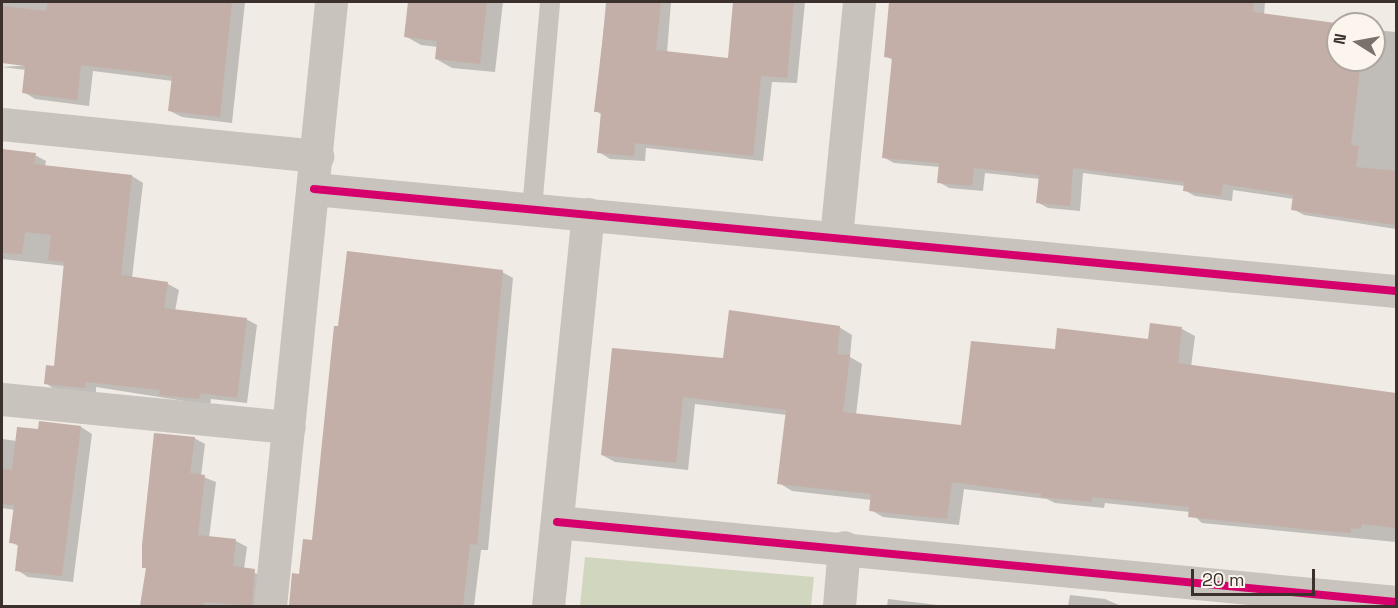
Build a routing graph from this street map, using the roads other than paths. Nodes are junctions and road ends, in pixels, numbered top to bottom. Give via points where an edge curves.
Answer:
1 (332, 2) edge
2 (550, 2) edge
3 (859, 2) edge
4 (2, 124) edge
5 (317, 156) junction
6 (314, 189) junction
7 (532, 208) junction
8 (588, 214) junction
9 (836, 237) junction
10 (1396, 291) edge
11 (2, 399) edge
12 (289, 427) junction
13 (557, 522) junction
14 (844, 548) junction
15 (1396, 602) edge
16 (270, 606) edge
17 (548, 606) edge
18 (839, 606) edge

1 - 5 street
2 - 7 lane
3 - 9 street
4 - 5 street
5 - 6 street
6 - 7 street
6 - 12 street
7 - 8 street
8 - 9 street
8 - 13 street
9 - 10 street
11 - 12 street
12 - 16 street
13 - 14 street
13 - 17 street
14 - 15 street
14 - 18 street

